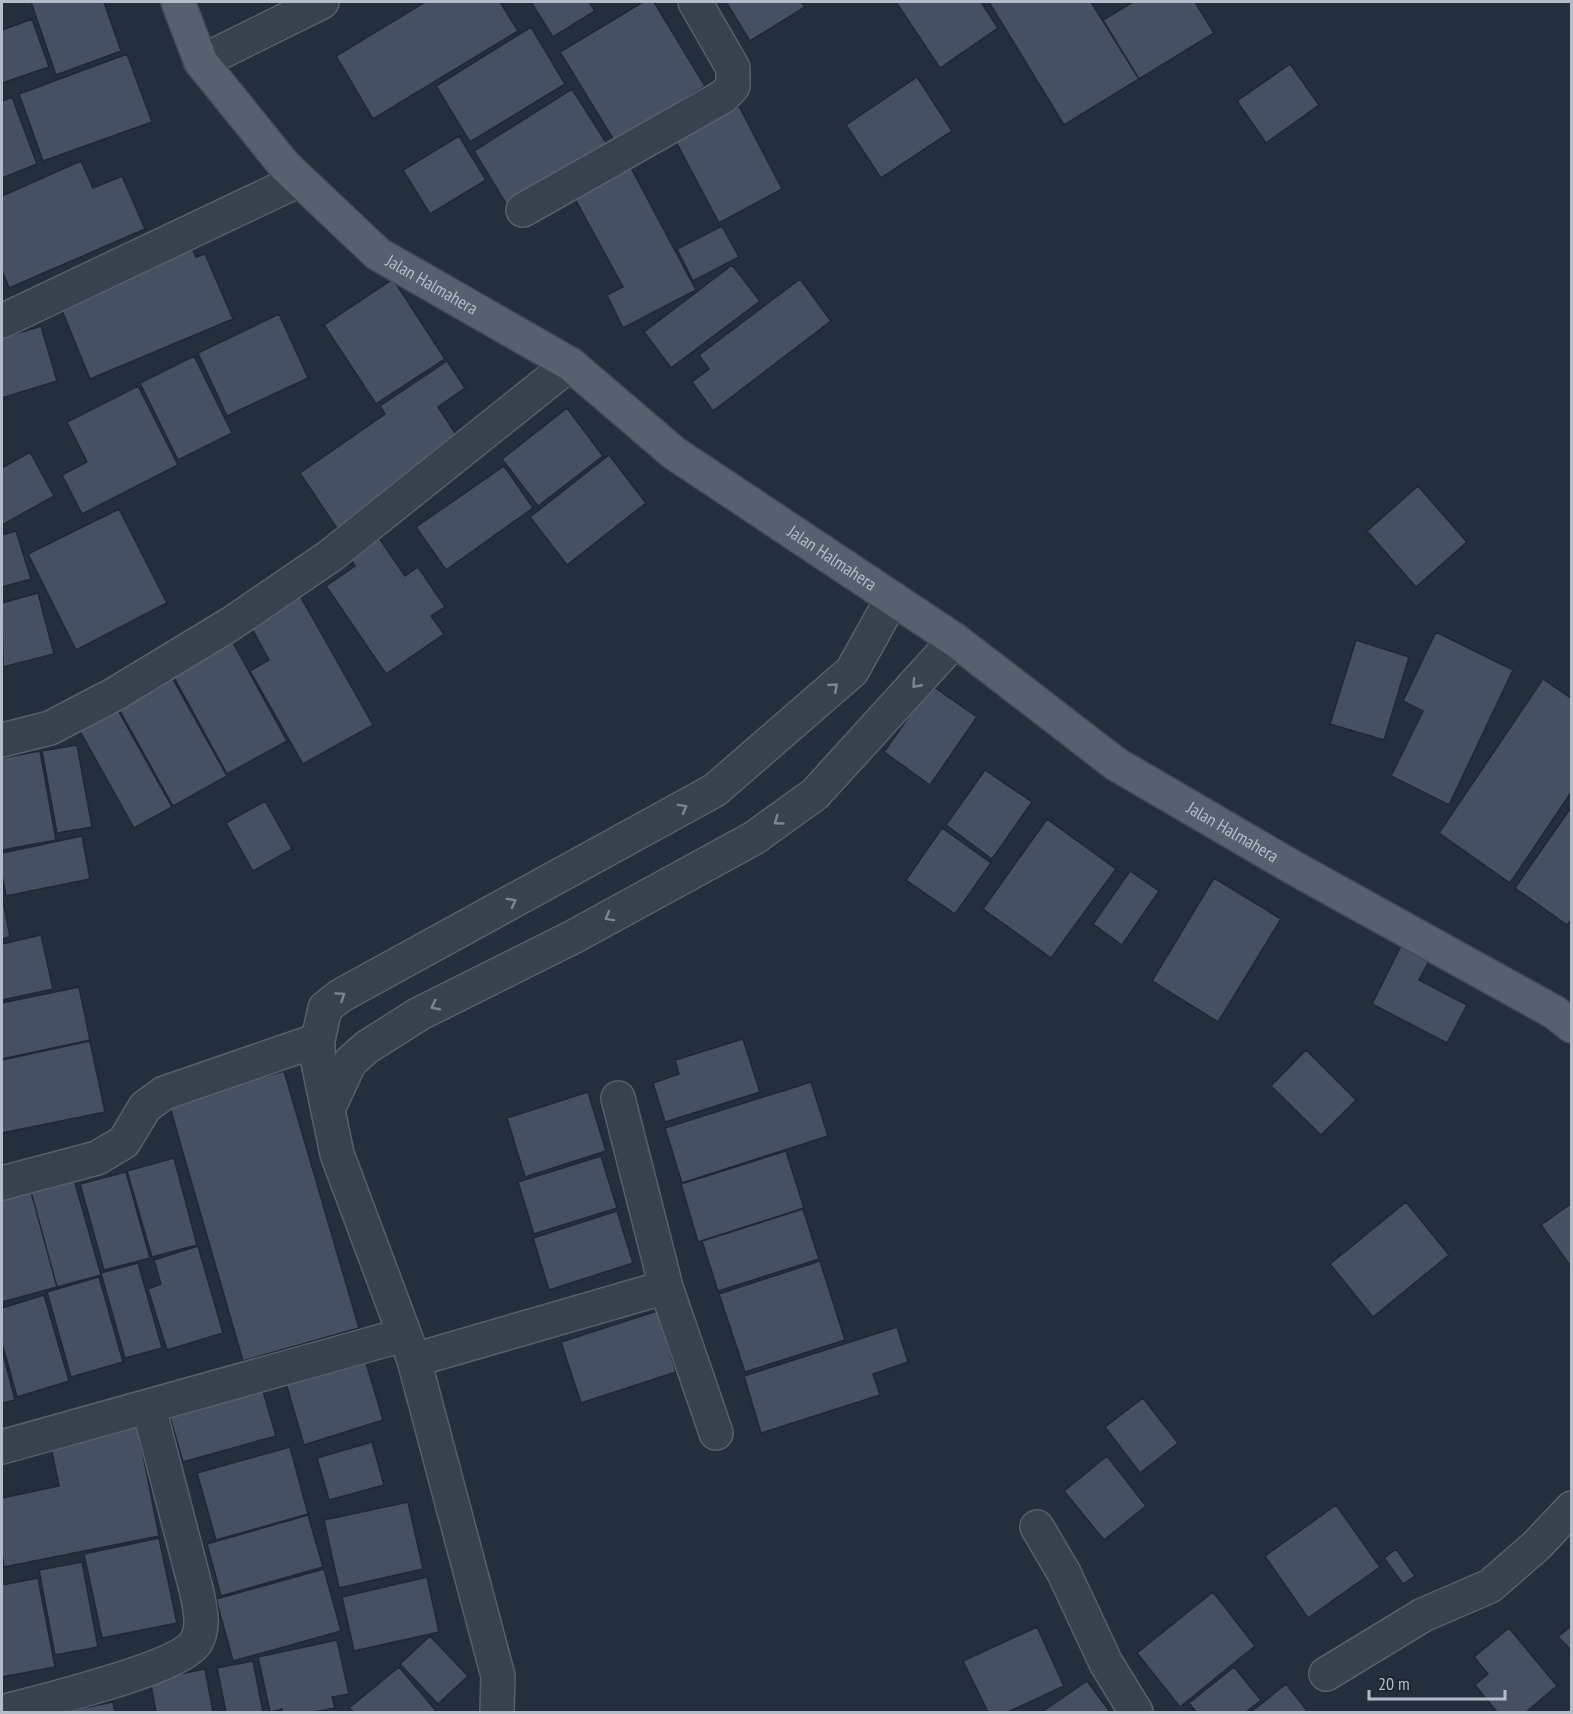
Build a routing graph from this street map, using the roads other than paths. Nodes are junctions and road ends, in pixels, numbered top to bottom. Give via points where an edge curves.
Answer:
1 (178, 2) edge
2 (322, 2) edge
3 (695, 2) edge
4 (201, 62) junction
5 (299, 180) junction
6 (524, 210) dead end
7 (2, 321) edge
8 (570, 364) junction
9 (892, 599) junction
10 (955, 640) junction
11 (2, 740) edge
12 (1572, 1026) edge
13 (318, 1040) junction
14 (618, 1098) dead end
15 (329, 1107) junction
16 (2, 1183) edge
17 (666, 1287) junction
18 (408, 1348) junction
19 (149, 1408) junction
20 (716, 1433) dead end
21 (2, 1447) edge
22 (1572, 1508) edge
23 (1037, 1527) dead end
24 (1326, 1674) dead end
25 (2, 1712) edge
26 (497, 1713) edge
27 (1136, 1713) edge

1 - 4 main road, Jalan Halmahera
2 - 4 street
3 - 6 street via 733,68 733,86 724,96
4 - 5 main road, Jalan Halmahera
5 - 7 street
5 - 8 main road, Jalan Halmahera via 378,254
8 - 9 main road, Jalan Halmahera via 674,453
8 - 11 street via 330,556 232,623 50,728
9 - 10 main road, Jalan Halmahera
13 -> 9 street via 325,1008 340,996 716,790 852,671
10 - 12 main road, Jalan Halmahera via 1116,764 1554,1012
10 -> 15 street via 815,794 754,838 573,937 419,1014 367,1047 350,1062
13 - 15 street via 318,1062
13 - 16 street via 164,1093 145,1107 124,1142 97,1158
14 - 17 street
15 - 18 street via 337,1154
17 - 18 street
17 - 20 street
18 - 19 street
18 - 26 street via 498,1676
19 - 21 street
19 - 25 street via 197,1593 202,1624 195,1643 180,1657 144,1670
22 - 24 street via 1490,1586 1423,1615
23 - 27 street

